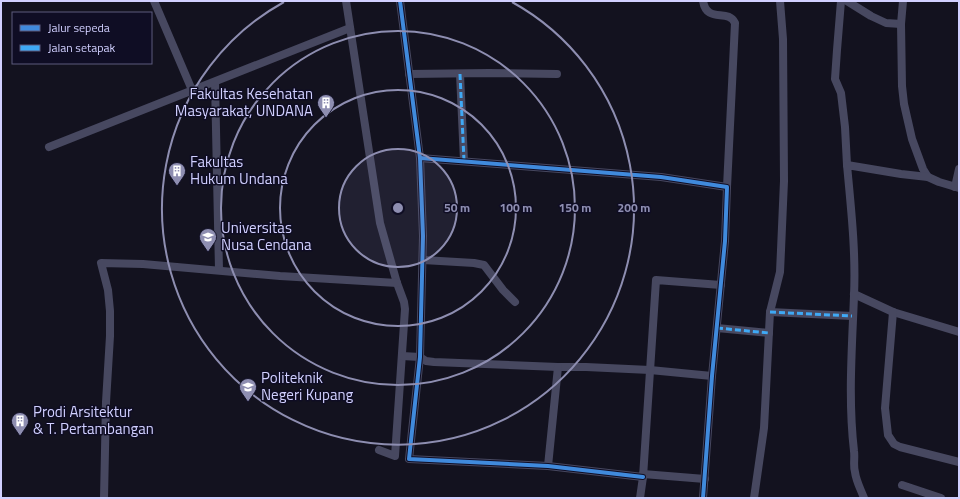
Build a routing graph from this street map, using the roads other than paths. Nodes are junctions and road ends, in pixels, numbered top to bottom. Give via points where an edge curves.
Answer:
1 (154, 1) edge
2 (346, 1) edge
3 (400, 1) edge
4 (703, 1) edge
5 (780, 1) edge
6 (841, 1) edge
7 (847, 1) edge
8 (903, 1) edge
9 (901, 24) junction
10 (350, 28) junction
11 (409, 74) junction
12 (460, 74) junction
13 (557, 74) dead end
14 (215, 82) junction
15 (192, 90) junction
16 (49, 147) dead end
17 (420, 158) junction
18 (464, 162) junction
19 (847, 165) junction
20 (959, 169) edge
21 (928, 177) junction
22 (727, 187) junction
23 (957, 188) edge
24 (423, 260) junction
25 (219, 270) junction
26 (397, 282) junction
27 (721, 285) junction
28 (854, 294) junction
29 (514, 302) dead end
30 (770, 312) junction
31 (893, 312) junction
32 (852, 316) junction
33 (717, 328) junction
34 (959, 332) edge
35 (769, 333) junction
36 (402, 356) junction
37 (420, 357) junction
38 (558, 367) junction
39 (650, 370) junction
40 (712, 376) junction
41 (380, 450) dead end
42 (959, 462) edge
43 (548, 466) junction
44 (643, 476) junction
45 (705, 479) junction
46 (902, 485) dead end
47 (104, 498) edge
48 (640, 498) edge
49 (703, 498) edge
50 (754, 498) edge
51 (864, 498) edge
52 (941, 498) edge

1 - 15 street
2 - 10 street
3 - 11 street
4 - 22 street via 711,14 730,17 735,23
5 - 30 street via 784,181 780,272
6 - 19 street via 835,79 841,93
7 - 9 street via 886,23
8 - 9 street
9 - 21 street via 904,104 912,139
10 - 14 street
10 - 26 street via 380,223
11 - 12 street
11 - 17 street
12 - 13 street
12 - 18 street
14 - 15 street
14 - 25 street
15 - 16 street
17 - 18 street
17 - 24 street
18 - 22 street via 661,178
19 - 21 street
19 - 28 street via 852,216
20 - 23 street
21 - 23 street
22 - 27 street
24 - 29 street via 484,265
24 - 37 street
25 - 26 street
25 - 47 street via 101,263 108,290 110,323
26 - 36 street via 405,309
27 - 33 street
27 - 39 street via 656,280
28 - 31 street
28 - 32 street
30 - 32 street
30 - 35 street
31 - 34 street
31 - 42 street via 885,408 888,435 894,444
32 - 51 street via 852,430 855,472
33 - 35 street
33 - 40 street
35 - 50 street via 764,428
36 - 37 street
36 - 41 street via 395,456
37 - 38 street via 426,361
37 - 43 street via 409,459
38 - 39 street
38 - 43 street
39 - 40 street
39 - 44 street
40 - 45 street
43 - 44 street
44 - 45 street
44 - 48 street
45 - 49 street
46 - 52 street

